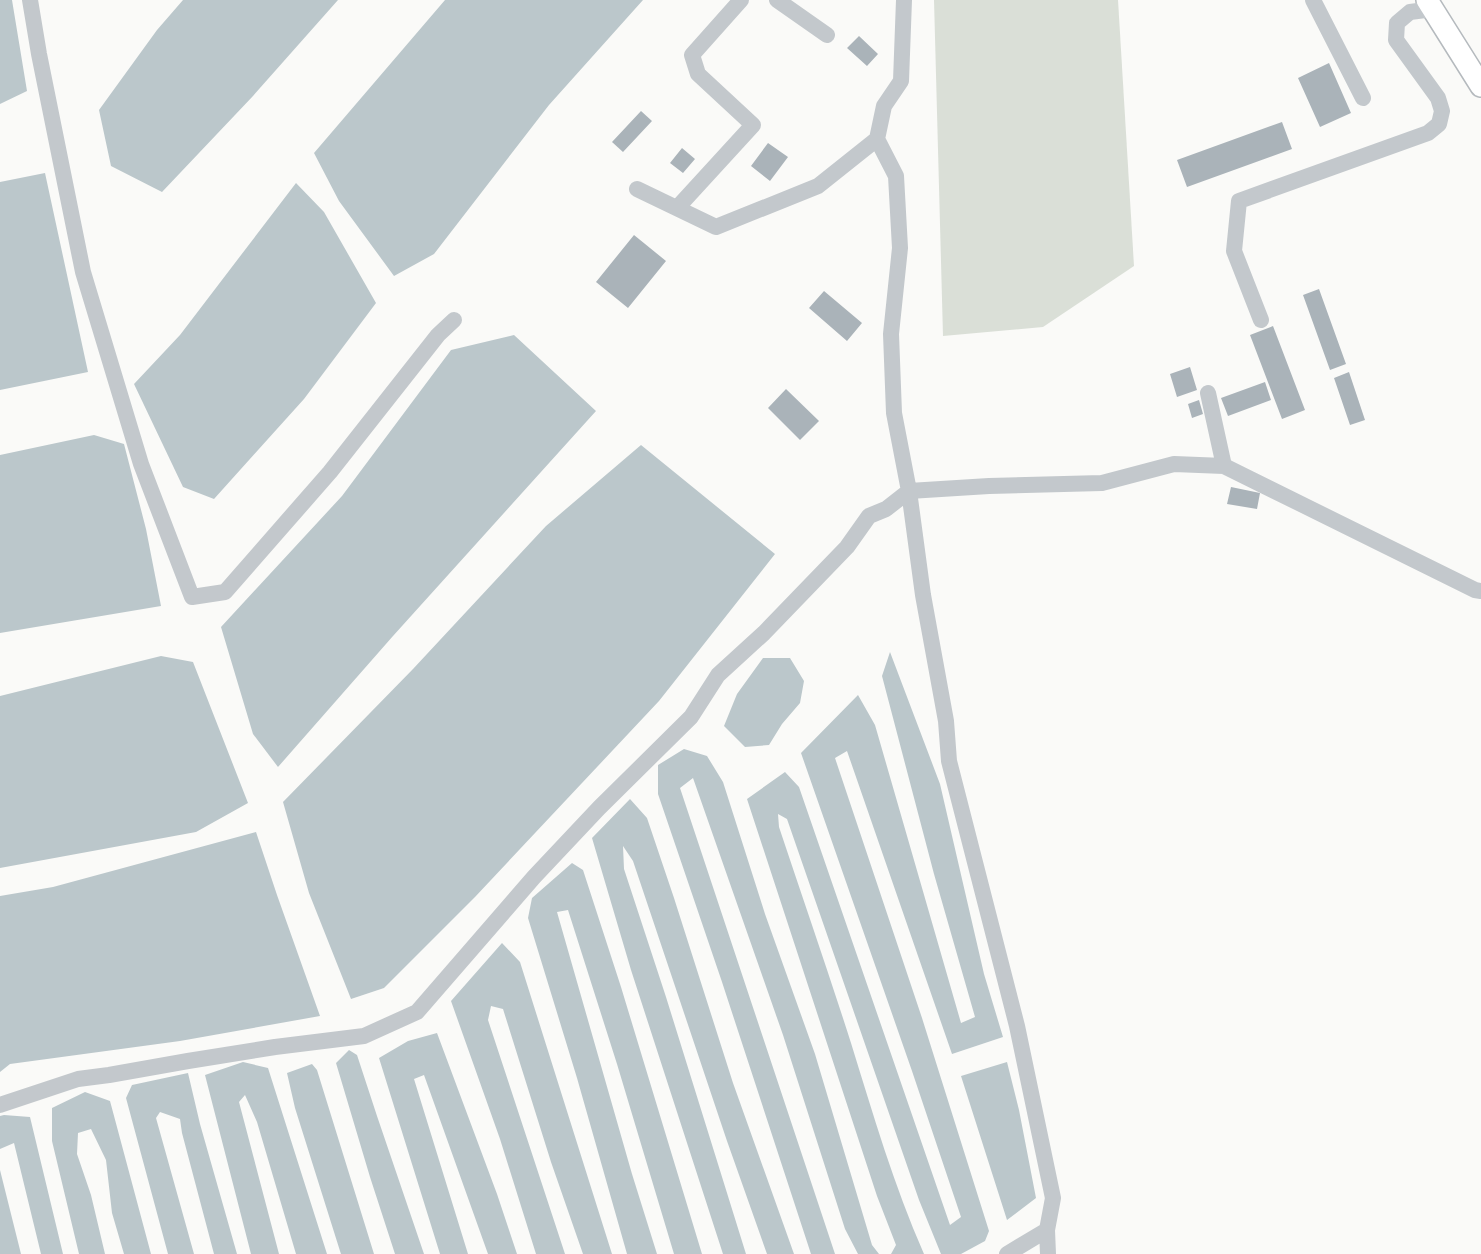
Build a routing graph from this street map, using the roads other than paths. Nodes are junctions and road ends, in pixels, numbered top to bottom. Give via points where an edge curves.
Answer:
1 (30, 0) edge
2 (741, 0) edge
3 (777, 0) edge
4 (904, 0) edge
5 (1313, 0) edge
6 (1430, 5) edge
7 (827, 35) dead end
8 (1481, 86) edge
9 (1363, 98) dead end
10 (877, 139) junction
11 (637, 189) dead end
12 (677, 208) junction
13 (454, 320) dead end
14 (1261, 320) dead end
15 (1208, 393) dead end
16 (1224, 466) junction
17 (909, 491) junction
18 (1481, 591) edge
19 (0, 1105) edge
20 (1047, 1230) junction
21 (1007, 1254) edge
22 (1048, 1254) edge

1 - 13 lane via 83,273 141,464 192,597 225,592 330,472
2 - 12 lane via 692,55 698,74 753,124
3 - 7 lane
4 - 10 lane via 901,81 884,106
5 - 9 lane
6 - 8 main road
6 - 14 lane via 1410,12 1397,23 1396,40 1437,98 1442,111 1439,124 1428,133 1239,201 1234,250
10 - 12 lane via 818,186 716,227
10 - 17 lane via 896,176 900,248 891,334 894,413
11 - 12 lane
15 - 16 lane
16 - 17 lane via 1174,464 1102,483
16 - 18 lane
17 - 19 lane via 886,509 869,516 847,547 718,675 691,717 534,877 417,1012 364,1036 78,1079
17 - 20 lane via 949,761 1017,1026 1053,1198
20 - 21 lane
20 - 22 lane

